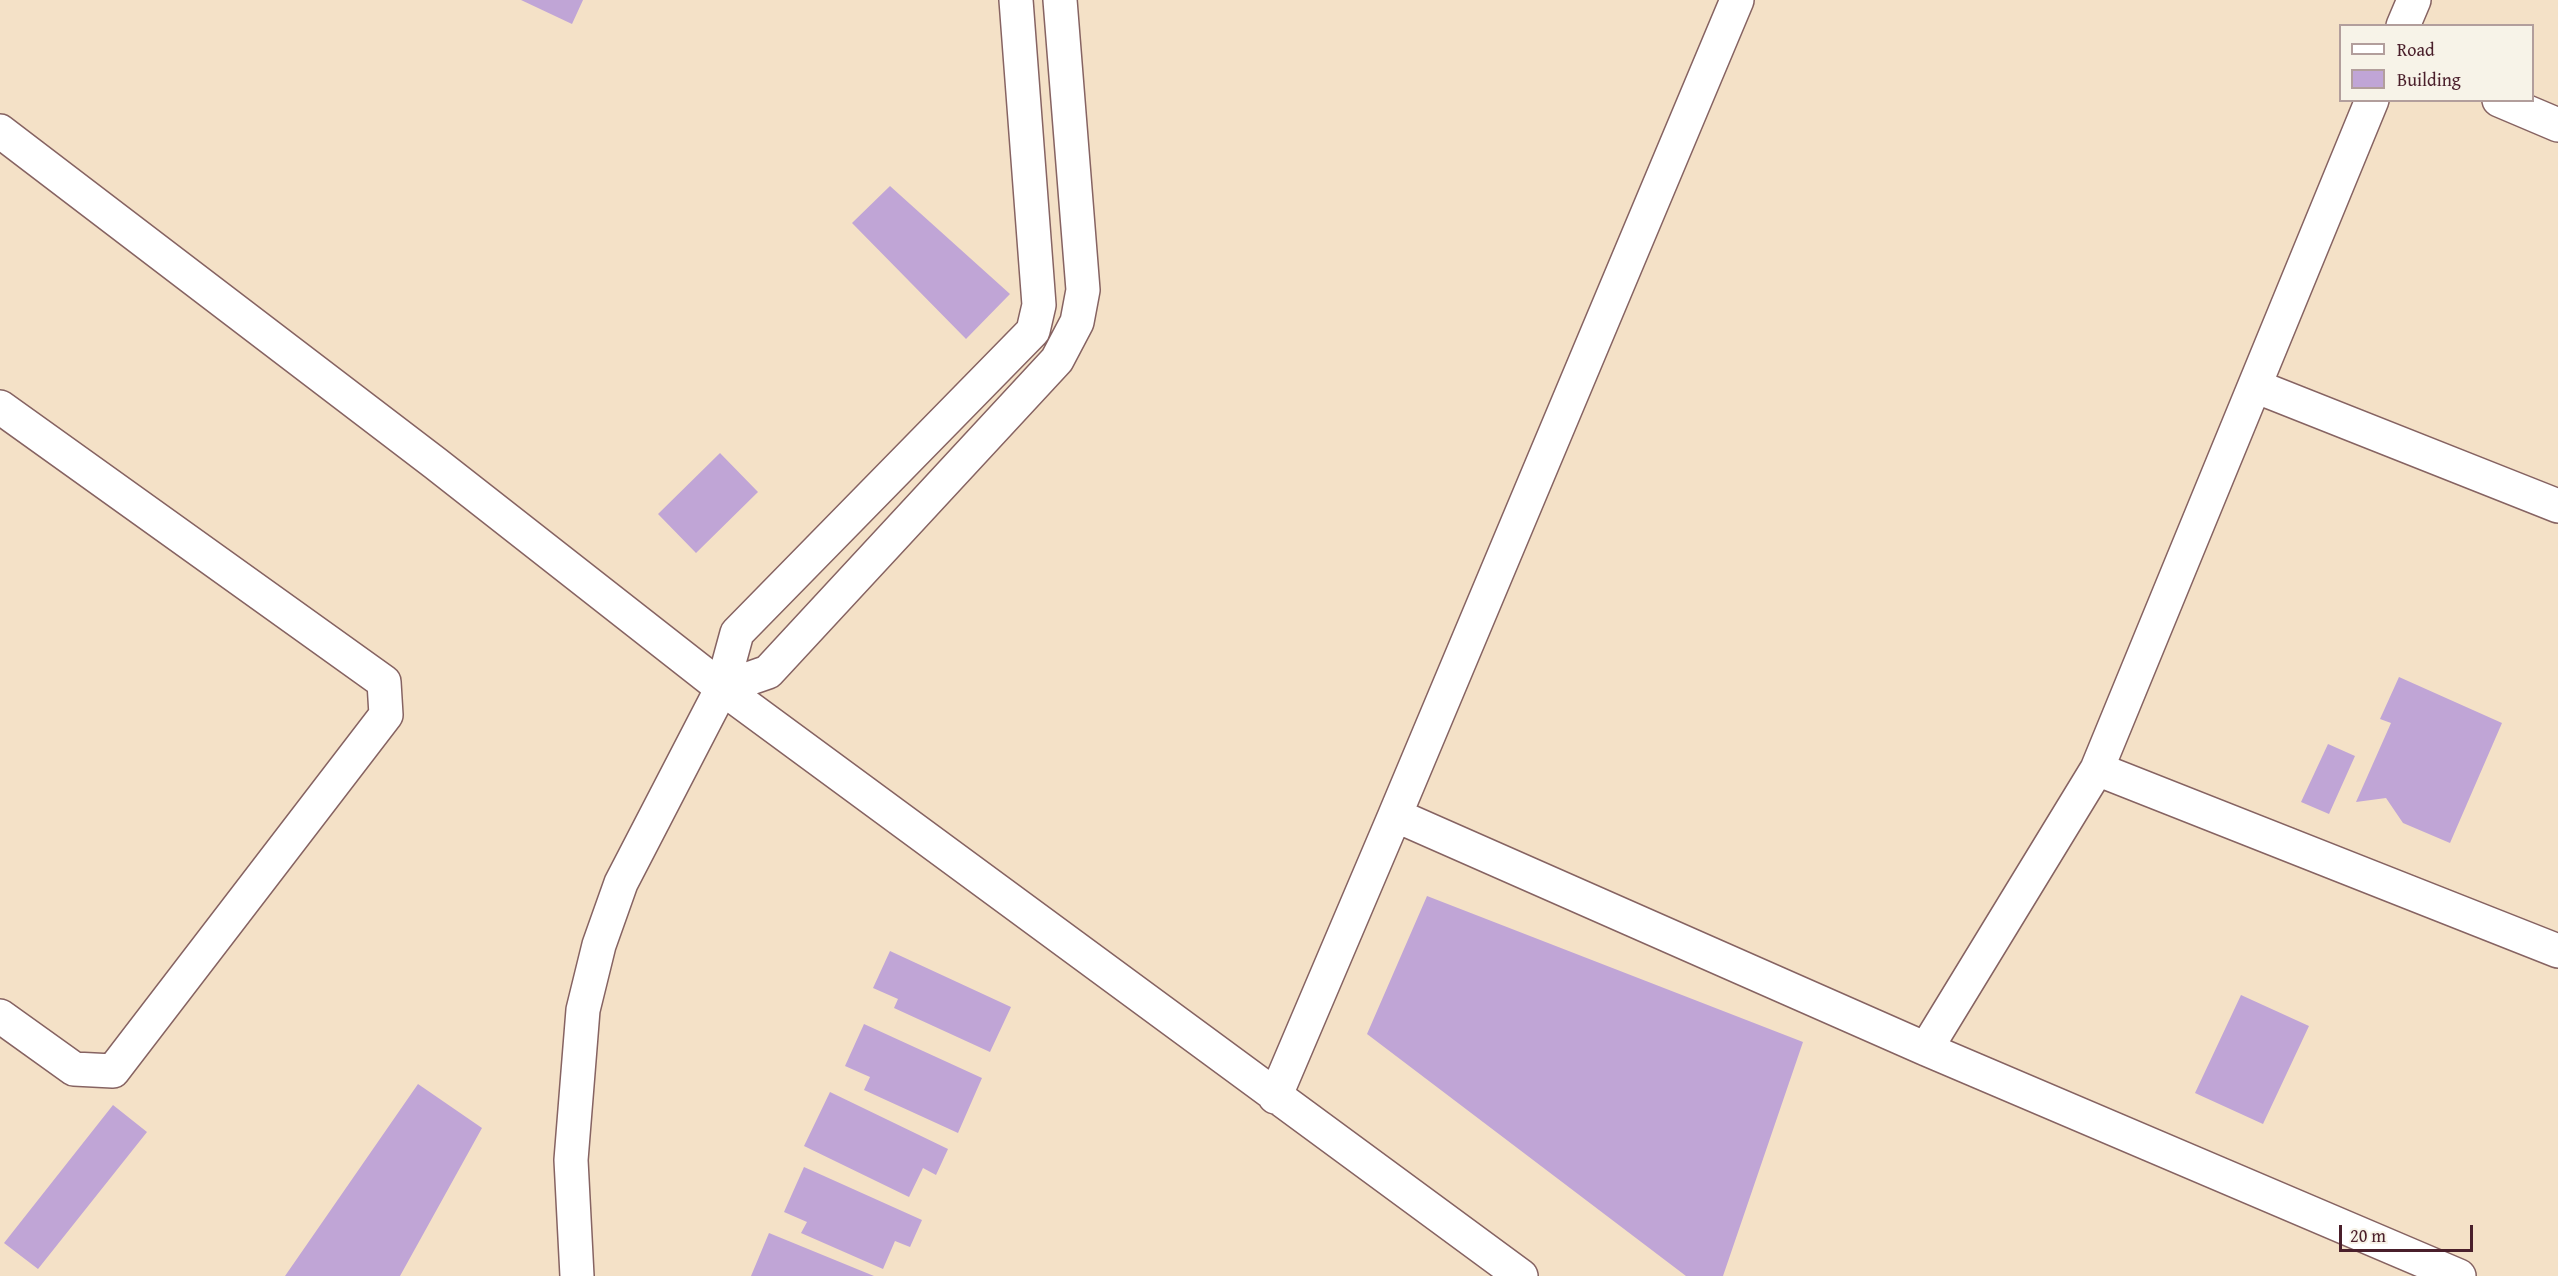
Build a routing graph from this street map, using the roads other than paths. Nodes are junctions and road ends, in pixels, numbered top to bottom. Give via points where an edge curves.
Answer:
1 (1016, 0) edge
2 (1060, 0) edge
3 (1737, 0) edge
4 (2414, 0) edge
5 (2404, 24) edge
6 (1065, 67) junction
7 (1021, 70) junction
8 (2371, 102) edge
9 (2504, 102) edge
10 (2558, 125) edge
11 (0, 131) edge
12 (2255, 386) junction
13 (0, 407) edge
14 (2558, 506) edge
15 (722, 688) junction
16 (2097, 769) junction
17 (1395, 814) junction
18 (2558, 951) edge
19 (0, 1016) edge
20 (1926, 1049) junction
21 (1275, 1097) junction
22 (577, 1276) edge
23 (1521, 1276) edge
24 (2459, 1276) edge

1 - 7 street
2 - 6 street
3 - 17 street
4 - 5 street
6 - 7 street
6 - 15 street via 1083,290 1077,322 1057,360 768,672
7 - 15 street via 1040,305 1033,331 738,633
8 - 12 street
9 - 10 street
11 - 15 street
12 - 14 street
12 - 16 street
13 - 19 street via 384,682 386,715 113,1071 74,1069
15 - 21 street
15 - 22 street via 621,883 599,945 583,1010 571,1160
16 - 18 street
16 - 20 street
17 - 20 street
17 - 21 street
20 - 24 street
21 - 23 street

